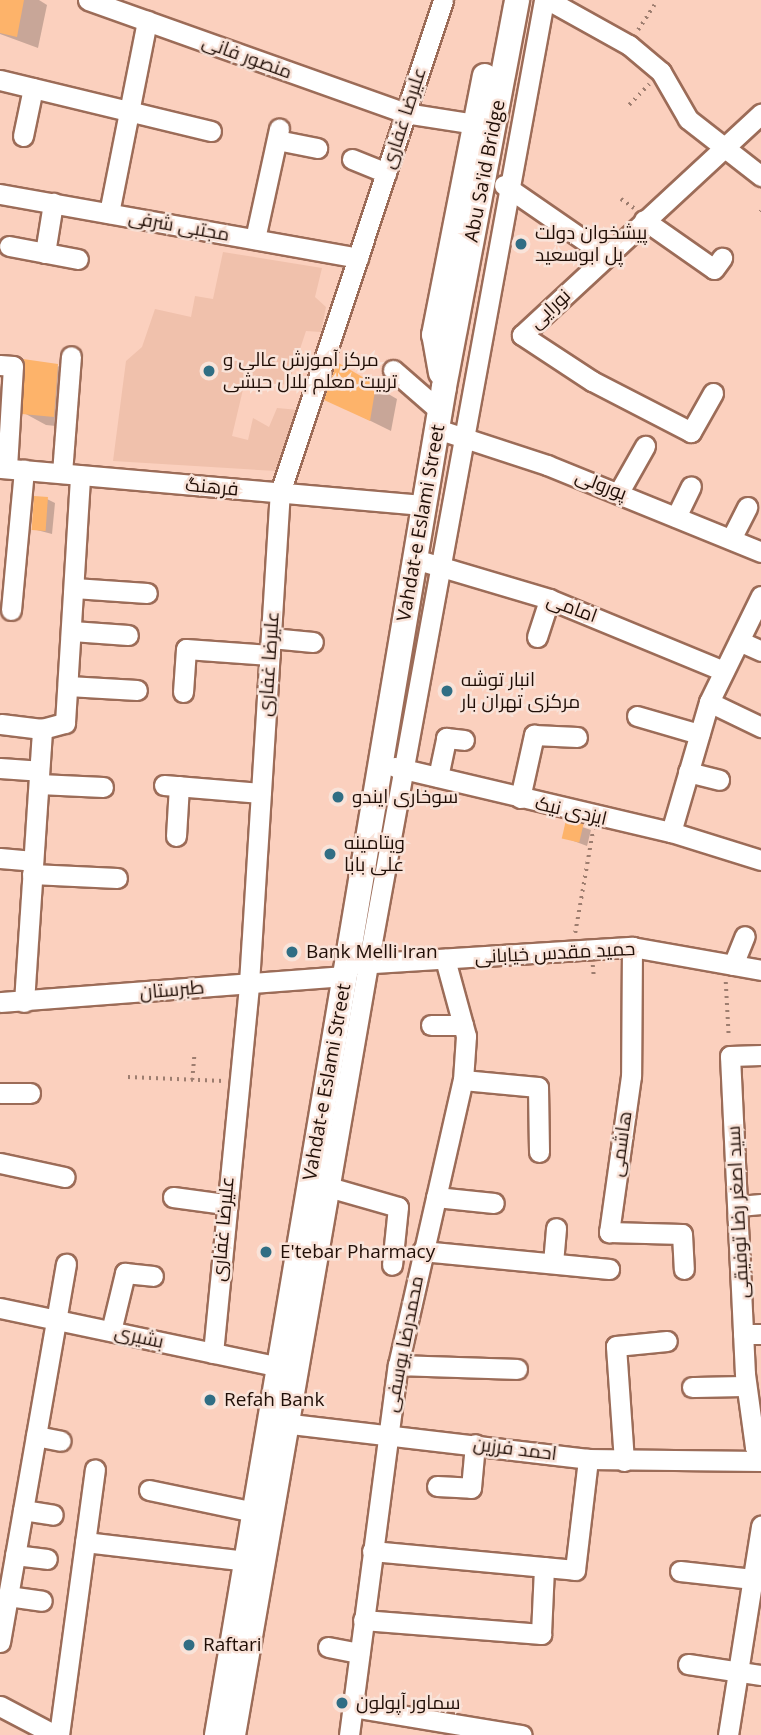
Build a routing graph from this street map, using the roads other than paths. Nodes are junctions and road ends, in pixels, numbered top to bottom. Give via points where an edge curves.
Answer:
1 (88, 0) edge
2 (443, 0) edge
3 (501, 0) edge
4 (517, 0) edge
5 (536, 0) edge
6 (546, 0) edge
7 (145, 13) edge
8 (0, 80) edge
9 (33, 88) junction
10 (130, 111) junction
11 (405, 113) junction
12 (761, 114) edge
13 (476, 124) junction
14 (211, 131) dead end
15 (23, 136) dead end
16 (317, 148) dead end
17 (724, 149) junction
18 (352, 159) dead end
19 (386, 173) junction
20 (761, 176) edge
21 (507, 187) junction
22 (0, 194) edge
23 (53, 203) junction
24 (109, 213) junction
25 (644, 220) junction
26 (255, 239) junction
27 (9, 246) dead end
28 (45, 253) junction
29 (607, 256) junction
30 (358, 258) junction
31 (722, 258) dead end
32 (78, 259) dead end
33 (479, 322) dead end
34 (453, 343) joint
35 (71, 356) dead end
36 (0, 365) edge
37 (393, 370) dead end
38 (713, 393) dead end
39 (440, 409) junction
40 (466, 439) junction
41 (645, 446) dead end
42 (10, 469) edge
43 (71, 474) junction
44 (691, 486) dead end
45 (619, 492) junction
46 (280, 493) junction
47 (424, 505) junction
48 (747, 507) dead end
49 (676, 517) junction
50 (731, 539) junction
51 (761, 552) edge
52 (415, 559) junction
53 (442, 567) junction
54 (74, 588) junction
55 (147, 593) dead end
56 (761, 596) edge
57 (549, 599) junction
58 (13, 610) edge
59 (72, 631) junction
60 (128, 635) dead end
61 (537, 637) dead end
62 (739, 641) junction
63 (313, 642) dead end
64 (270, 647) junction
65 (761, 652) edge
66 (724, 671) junction
67 (68, 686) junction
68 (137, 690) dead end
69 (183, 692) dead end
70 (709, 702) junction
71 (637, 716) dead end
72 (1, 724) edge
73 (52, 727) junction
74 (761, 727) edge
75 (699, 734) junction
76 (576, 737) dead end
77 (464, 740) dead end
78 (380, 764) junction
79 (0, 768) edge
80 (405, 770) junction
81 (688, 772) junction
82 (39, 778) junction
83 (438, 778) junction
84 (719, 780) dead end
85 (103, 788) dead end
86 (261, 793) junction
87 (520, 799) junction
88 (671, 832) junction
89 (176, 836) dead end
90 (0, 858) edge
91 (761, 860) edge
92 (33, 868) junction
93 (117, 878) dead end
94 (745, 936) dead end
95 (632, 947) junction
96 (445, 959) junction
97 (727, 964) junction
98 (353, 968) junction
99 (761, 970) edge
100 (249, 983) junction
101 (0, 1002) edge
102 (24, 1002) junction
103 (431, 1024) dead end
104 (463, 1025) junction
105 (761, 1055) edge
106 (463, 1080) junction
107 (0, 1093) edge
108 (30, 1093) dead end
109 (539, 1152) dead end
110 (0, 1163) edge
111 (65, 1177) dead end
112 (320, 1184) junction
113 (173, 1197) dead end
114 (436, 1197) junction
115 (494, 1203) dead end
116 (761, 1204) edge
117 (225, 1205) junction
118 (739, 1206) junction
119 (556, 1228) dead end
120 (422, 1251) junction
121 (552, 1263) junction
122 (66, 1264) dead end
123 (392, 1265) dead end
124 (608, 1269) dead end
125 (684, 1269) dead end
126 (153, 1276) dead end
127 (0, 1308) edge
128 (57, 1320) junction
129 (111, 1331) junction
130 (752, 1334) edge
131 (667, 1341) dead end
132 (213, 1353) junction
133 (398, 1365) junction
134 (279, 1367) junction
135 (517, 1369) dead end
136 (751, 1378) edge
137 (692, 1387) dead end
138 (278, 1422) junction
139 (387, 1434) junction
140 (36, 1436) junction
141 (61, 1441) dead end
142 (475, 1444) junction
143 (588, 1459) junction
144 (761, 1459) edge
145 (624, 1461) junction
146 (95, 1469) dead end
147 (437, 1486) dead end
148 (149, 1490) dead end
149 (23, 1510) junction
150 (254, 1512) junction
151 (53, 1515) dead end
152 (761, 1526) edge
153 (85, 1542) junction
154 (372, 1551) junction
155 (15, 1555) junction
156 (47, 1559) dead end
157 (246, 1561) junction
158 (544, 1567) junction
159 (680, 1571) dead end
160 (753, 1578) junction
161 (8, 1596) junction
162 (42, 1601) dead end
163 (363, 1620) junction
164 (0, 1642) edge
165 (328, 1647) dead end
166 (359, 1653) junction
167 (688, 1664) dead end
168 (738, 1671) junction
169 (761, 1675) edge
170 (0, 1706) edge
171 (352, 1707) junction
172 (57, 1735) edge
173 (217, 1735) edge
174 (235, 1735) edge
175 (349, 1735) edge
176 (522, 1735) edge
177 (728, 1735) edge

1 - 7 street, منصور فانی
2 - 11 street, علیرضا غفاری
3 - 13 main road, Vahdat-e Eslami Street
4 - 34 main road, Abu Sa'id Bridge
5 - 21 street
6 - 17 street via 629,46 661,72 688,119
6 - 21 street
7 - 10 street
7 - 11 street, منصور فانی
8 - 9 street
9 - 10 street
9 - 15 street
10 - 14 street
10 - 24 street
11 - 13 street, منصور فانی
11 - 19 street, علیرضا غفاری
12 - 17 street, نورایی
13 - 39 main road, Vahdat-e Eslami Street via 433,335
16 - 26 street via 278,134
17 - 20 street
17 - 25 street, نورایی
18 - 19 street
19 - 30 street, علیرضا غفاری
21 - 29 street
21 - 33 street
21 - 40 street
22 - 23 street, مجتبی شرفی
23 - 24 street, مجتبی شرفی
23 - 28 street
24 - 26 street, مجتبی شرفی
25 - 29 street, نورایی
25 - 31 street via 714,269
26 - 30 street, مجتبی شرفی
27 - 28 street
28 - 32 street
29 - 38 street, نورایی via 523,335 592,381 691,432
30 - 46 street, علیرضا غفاری
34 - 39 main road, Vahdat-e Eslami Street
35 - 43 street
36 - 42 street via 13,366
37 - 39 street
39 - 40 street, پورولی
39 - 47 main road, Vahdat-e Eslami Street
40 - 45 street, پورولی
40 - 53 street
41 - 45 street
42 - 43 street, فرهنگ
42 - 58 street
43 - 46 street, فرهنگ
43 - 54 street
44 - 49 street
45 - 49 street, پورولی
46 - 47 street, فرهنگ
46 - 64 street, علیرضا غفاری
47 - 52 main road, Vahdat-e Eslami Street
48 - 50 street
49 - 50 street, پورولی
50 - 51 street, پورولی
52 - 53 street, امامی
52 - 78 main road, Vahdat-e Eslami Street
53 - 57 street, امامی
53 - 80 street
54 - 55 street
54 - 59 street
56 - 62 street
57 - 61 street
57 - 66 street, امامی
59 - 60 street
59 - 67 street
62 - 65 street
62 - 66 street
63 - 64 street
64 - 69 street via 186,649
64 - 86 street, علیرضا غفاری
66 - 70 street
67 - 68 street
67 - 73 street
70 - 74 street
70 - 75 street
71 - 75 street
72 - 73 street
73 - 82 street
75 - 81 street
76 - 87 street via 534,735
77 - 83 street via 446,738
78 - 80 street, ایزدی نیک
78 - 98 main road, Vahdat-e Eslami Street
79 - 82 street
80 - 83 street, ایزدی نیک
80 - 98 street
81 - 84 street
81 - 88 street
82 - 85 street
82 - 92 street
83 - 87 street, ایزدی نیک
86 - 89 street via 171,786
86 - 100 street, علیرضا غفاری
87 - 88 street, ایزدی نیک
88 - 91 street, ایزدی نیک
90 - 92 street
92 - 93 street
92 - 102 street
94 - 97 street
95 - 96 street, حمید مقدس خیابانی
95 - 97 street, حمید مقدس خیابانی
95 - 125 street, هاشمی via 631,1076 609,1232 682,1234
96 - 98 street, حمید مقدس خیابانی
96 - 104 street, محمدرضا یوسفی
97 - 99 street, حمید مقدس خیابانی
98 - 100 street, طبرستان
98 - 112 main road, Vahdat-e Eslami Street
100 - 102 street, طبرستان
100 - 117 street, علیرضا غفاری
101 - 102 street, طبرستان
103 - 104 street
104 - 106 street, محمدرضا یوسفی
105 - 118 street, سید اصغر رضا توفیقی via 730,1056
106 - 109 street via 538,1087
106 - 114 street, محمدرضا یوسفی
107 - 108 street
110 - 111 street
112 - 123 street via 398,1208
112 - 134 main road, Vahdat-e Eslami Street
112 - 138 street
113 - 117 street
114 - 115 street
114 - 120 street, محمدرضا یوسفی
116 - 118 street
117 - 132 street, علیرضا غفاری
118 - 130 street, سید اصغر رضا توفیقی
119 - 121 street
120 - 121 street
120 - 133 street, محمدرضا یوسفی
121 - 124 street
122 - 128 street
126 - 129 street via 125,1273
127 - 128 street, بشیری
128 - 129 street, بشیری
128 - 140 street
129 - 132 street, بشیری
130 - 136 street, سید اصغر رضا توفیقی
131 - 145 street via 616,1346
132 - 134 street, بشیری
133 - 135 street
133 - 139 street, محمدرضا یوسفی
134 - 138 main road, Vahdat-e Eslami Street
136 - 137 street
136 - 144 street, سید اصغر رضا توفیقی via 755,1447
138 - 139 street, احمد فرزین
138 - 150 main road, Vahdat-e Eslami Street
138 - 174 street
139 - 142 street, احمد فرزین
139 - 154 street, محمدرضا یوسفی
140 - 141 street
140 - 149 street
142 - 143 street, احمد فرزین
142 - 147 street via 471,1488
143 - 145 street, احمد فرزین
143 - 158 street via 575,1570
144 - 145 street, احمد فرزین
146 - 153 street
148 - 150 street
149 - 151 street
149 - 155 street
150 - 157 main road, Vahdat-e Eslami Street
152 - 160 street
153 - 157 street
153 - 172 street
154 - 158 street
154 - 163 street, محمدرضا یوسفی
155 - 156 street
155 - 161 street
157 - 173 main road, Vahdat-e Eslami Street
158 - 163 street via 541,1634
159 - 160 street
160 - 168 street
161 - 162 street
161 - 164 street
163 - 166 street, محمدرضا یوسفی
165 - 166 street
166 - 171 street, محمدرضا یوسفی
167 - 168 street
168 - 169 street
168 - 177 street
170 - 172 street
171 - 175 street, محمدرضا یوسفی
171 - 176 street

